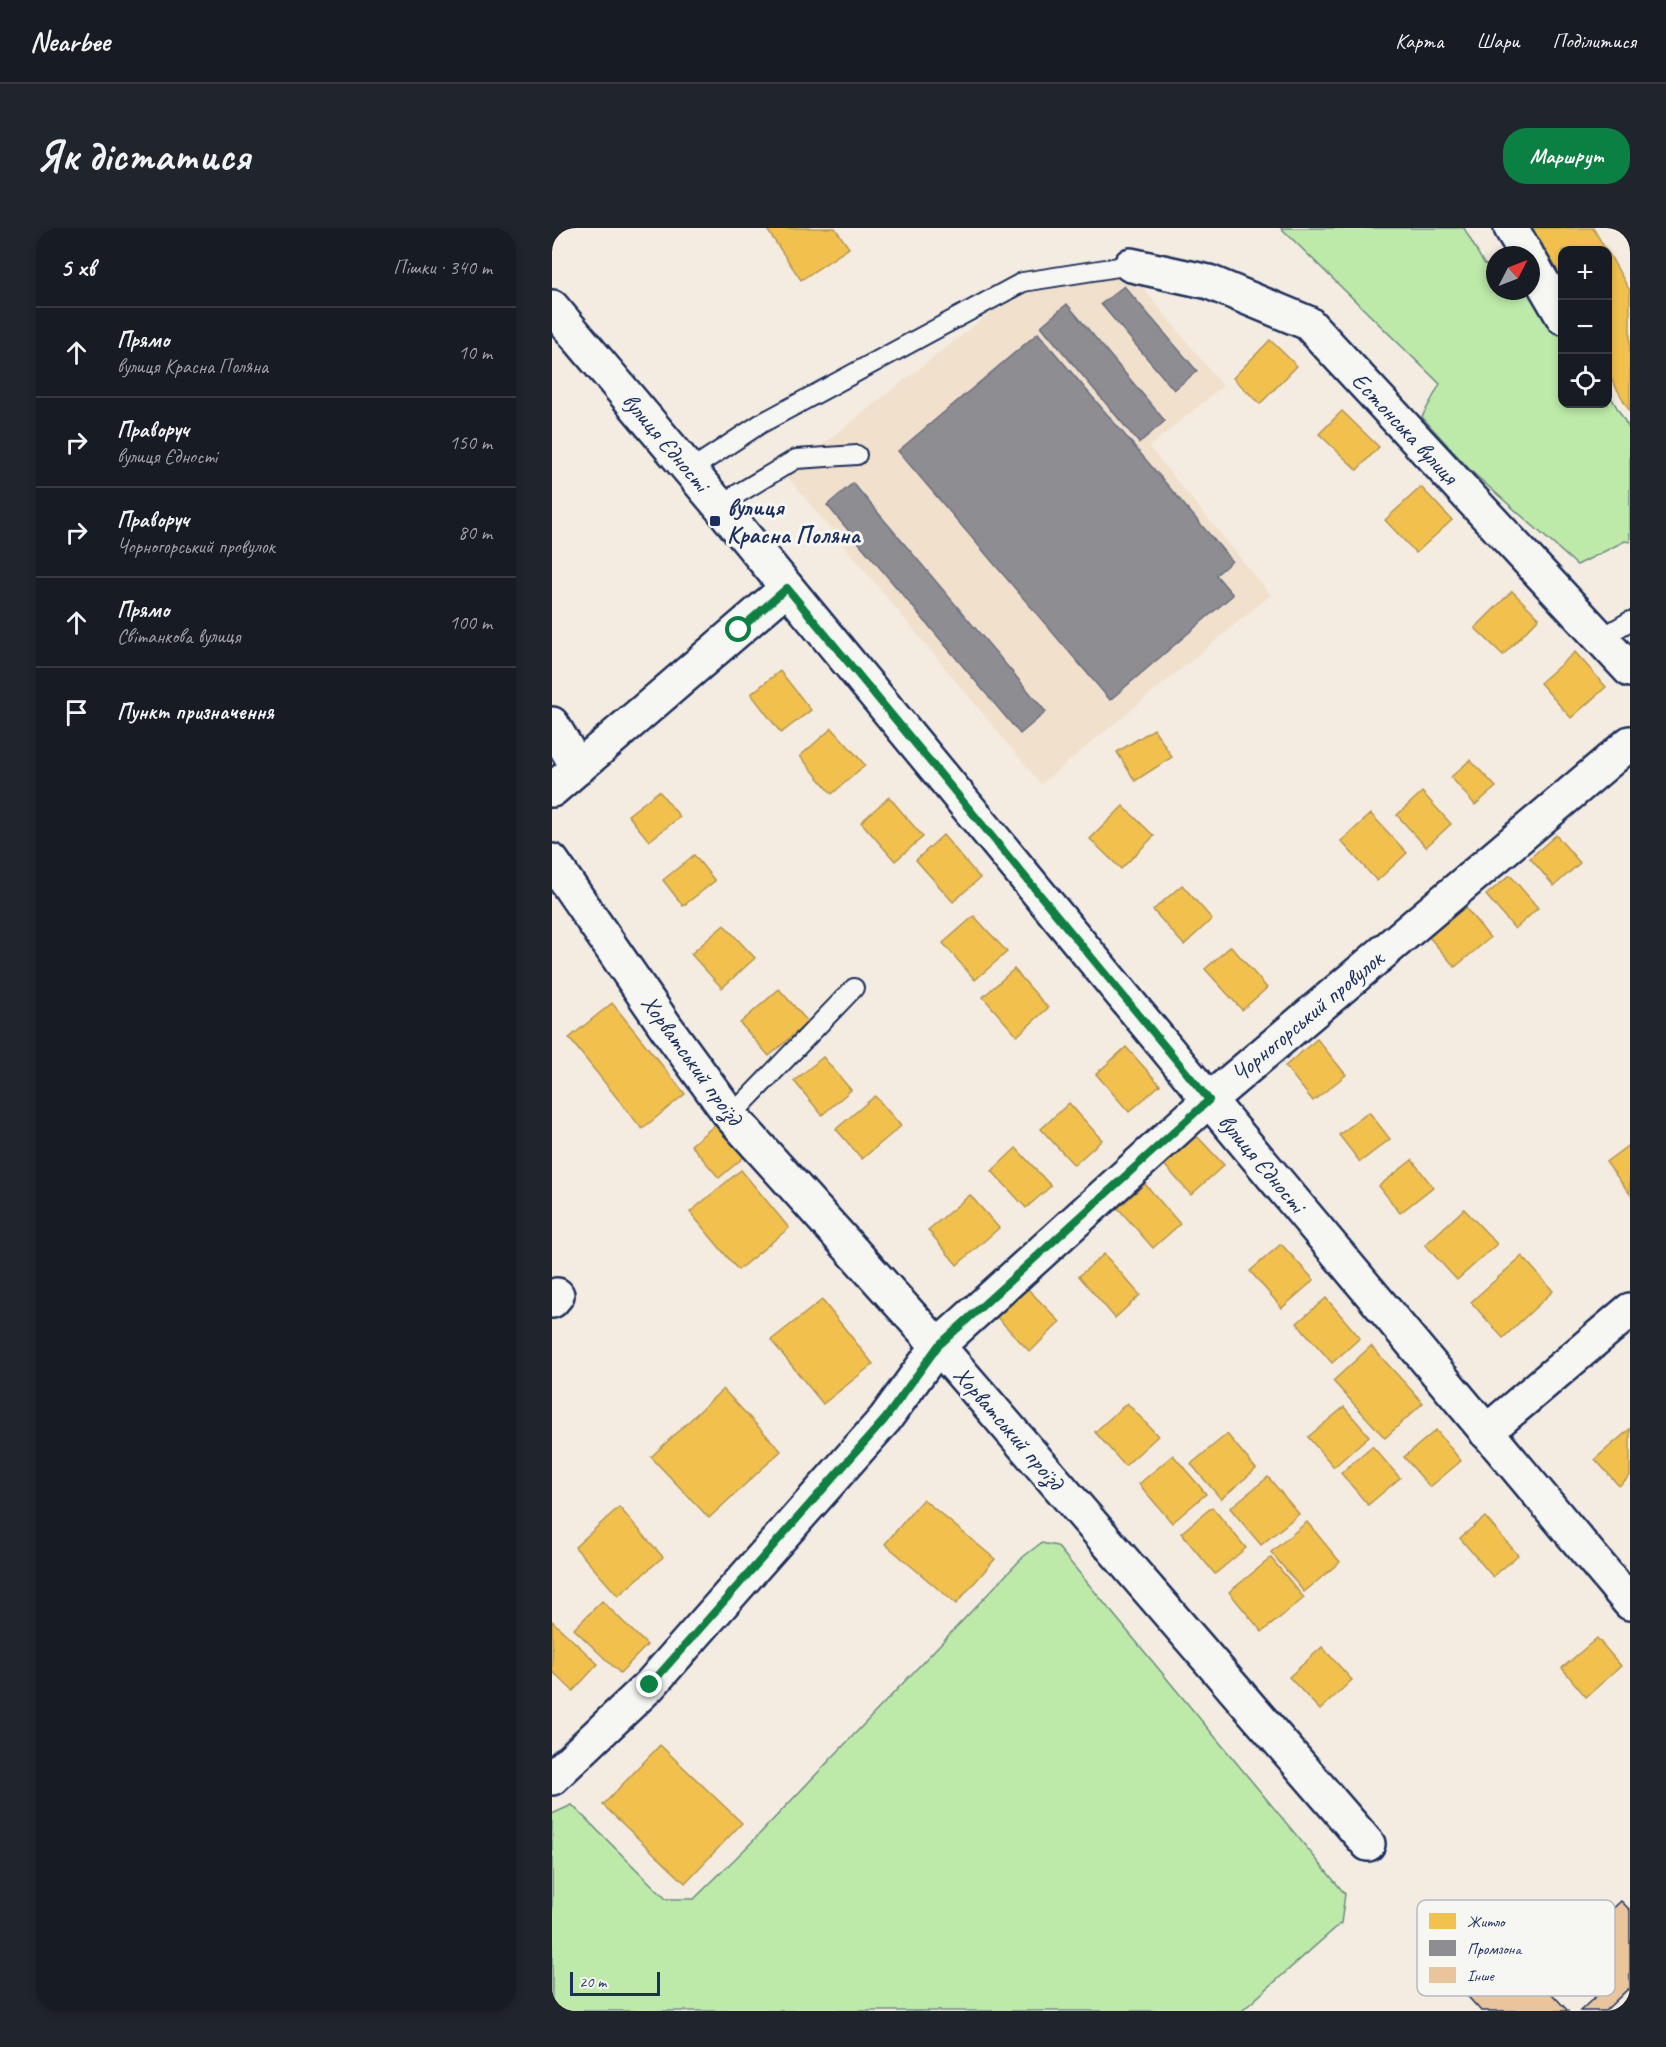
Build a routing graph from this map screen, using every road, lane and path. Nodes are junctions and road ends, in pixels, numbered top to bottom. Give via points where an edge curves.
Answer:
1 (1511, 228) edge
2 (1522, 246) edge
3 (1131, 265) joint
4 (1540, 277) edge
5 (552, 307) edge
6 (1558, 308) edge
7 (857, 454) dead end
8 (690, 470) junction
9 (719, 505) junction
10 (787, 588) junction
11 (1630, 621) edge
12 (1601, 638) junction
13 (1630, 670) edge
14 (552, 724) edge
15 (1630, 743) edge
16 (578, 768) junction
17 (552, 790) edge
18 (552, 861) edge
19 (854, 988) dead end
20 (1209, 1100) junction
21 (731, 1116) junction
22 (1630, 1310) edge
23 (938, 1346) junction
24 (1486, 1431) junction
25 (1630, 1603) edge
26 (552, 1778) edge
27 (1368, 1844) dead end

1 - 2 street
3 - 8 lane via 1023,282 760,424
3 - 12 street, Естонська вулиця via 1209,282 1308,323
4 - 6 street
5 - 8 street, вулиця Єдності
7 - 9 lane via 796,459
8 - 9 street, вулиця Єдності
9 - 10 street, вулиця Єдності
10 - 16 street
10 - 20 street, вулиця Єдності
11 - 12 lane
12 - 13 street, Естонська вулиця
14 - 16 street
15 - 20 street, Чорногорський провулок
16 - 17 street
18 - 21 street, Хорватський проїзд
19 - 21 lane
20 - 23 street, Чорногорський провулок
20 - 24 street, вулиця Єдності
21 - 23 street, Хорватський проїзд
22 - 24 street
23 - 26 street, Чорногорський провулок via 885,1419 650,1685
23 - 27 street, Хорватський проїзд
24 - 25 street, вулиця Єдності

